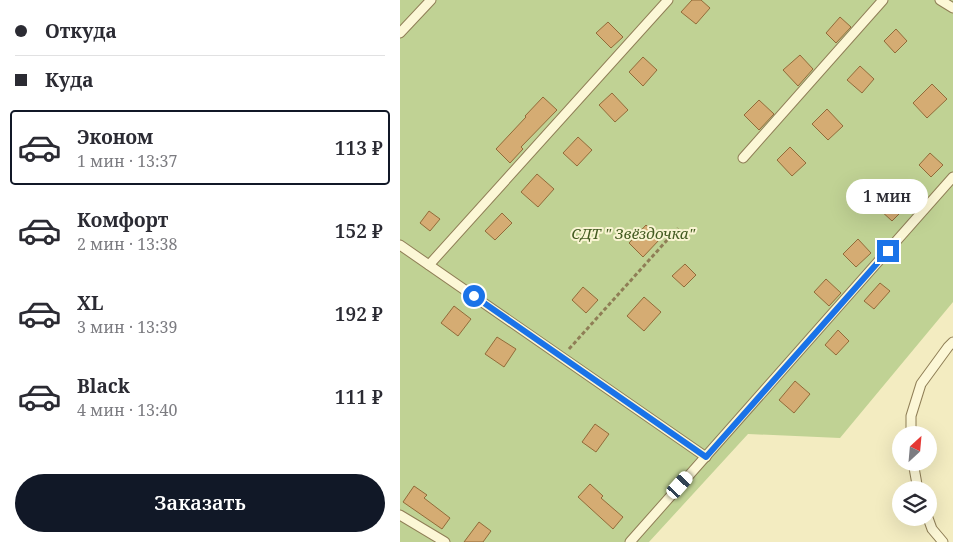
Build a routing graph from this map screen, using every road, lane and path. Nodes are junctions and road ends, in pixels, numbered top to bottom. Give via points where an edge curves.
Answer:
1 (431, 0) edge
2 (668, 0) edge
3 (883, 0) edge
4 (940, 0) edge
5 (953, 8) edge
6 (400, 33) edge
7 (744, 158) dead end
8 (953, 177) edge
9 (678, 228) dead end
10 (400, 245) edge
11 (429, 265) junction
12 (953, 342) edge
13 (562, 357) junction
14 (911, 426) edge
15 (706, 457) junction
16 (400, 515) edge
17 (931, 526) edge
18 (445, 542) edge
19 (630, 542) edge
20 (943, 542) edge

1 - 6 lane
2 - 11 lane
3 - 7 lane
4 - 5 lane
8 - 15 lane
9 - 13 path
10 - 11 lane
11 - 13 lane
12 - 14 lane via 921,384
13 - 15 lane
15 - 19 lane
16 - 18 lane
17 - 20 lane

